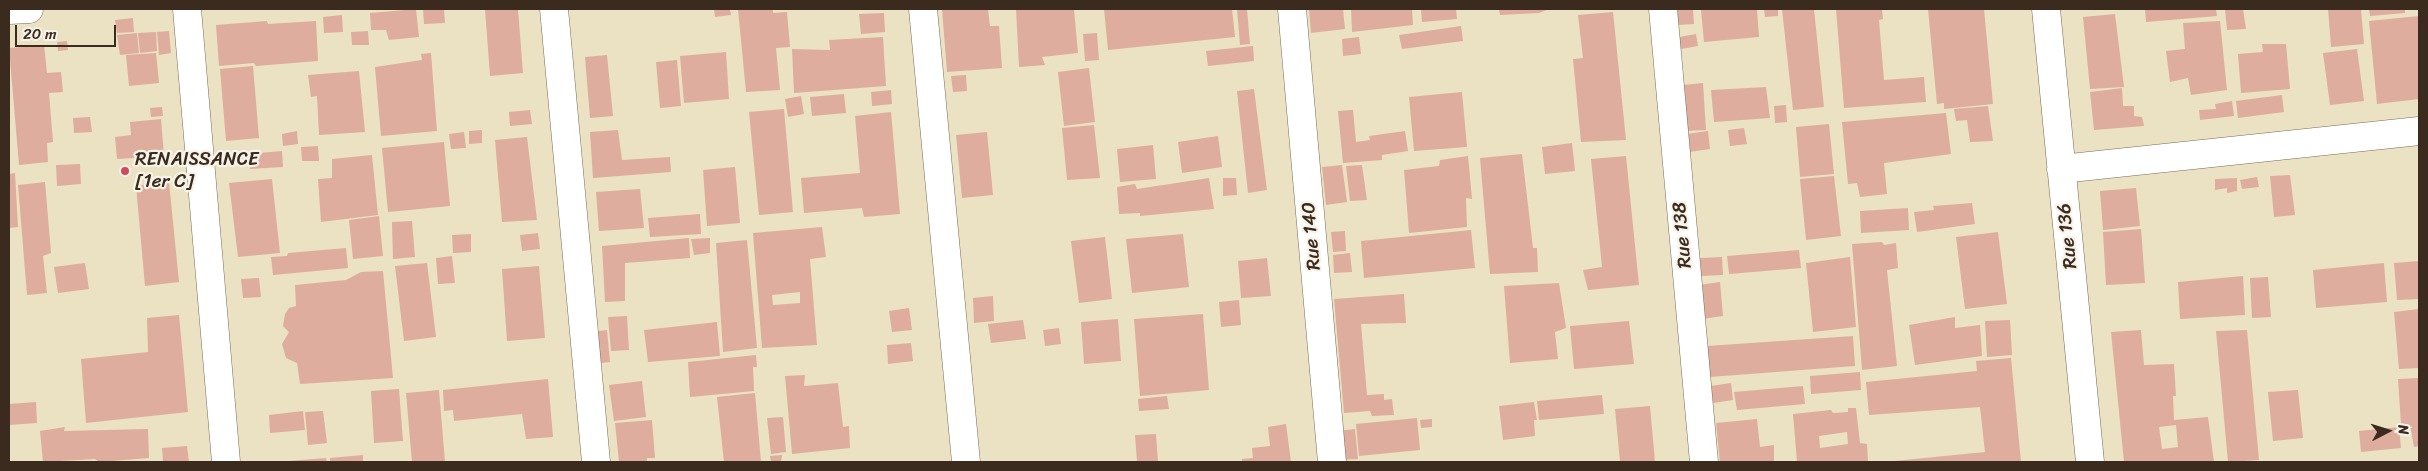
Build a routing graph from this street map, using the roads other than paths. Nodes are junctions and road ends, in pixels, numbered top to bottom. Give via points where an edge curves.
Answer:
1 (29, 9) edge
2 (187, 9) edge
3 (554, 9) edge
4 (923, 9) edge
5 (1292, 9) edge
6 (1663, 9) edge
7 (2046, 9) edge
8 (9, 10) edge
9 (2419, 131) edge
10 (2061, 169) junction
11 (226, 462) edge
12 (596, 462) edge
13 (966, 462) edge
14 (1332, 462) edge
15 (1704, 462) edge
16 (2090, 462) edge

1 - 8 street
2 - 11 street
3 - 12 street
4 - 13 street
5 - 14 street, Rue 140
6 - 15 street, Rue 138
7 - 10 street, Rue 136
9 - 10 street
10 - 16 street, Rue 136

